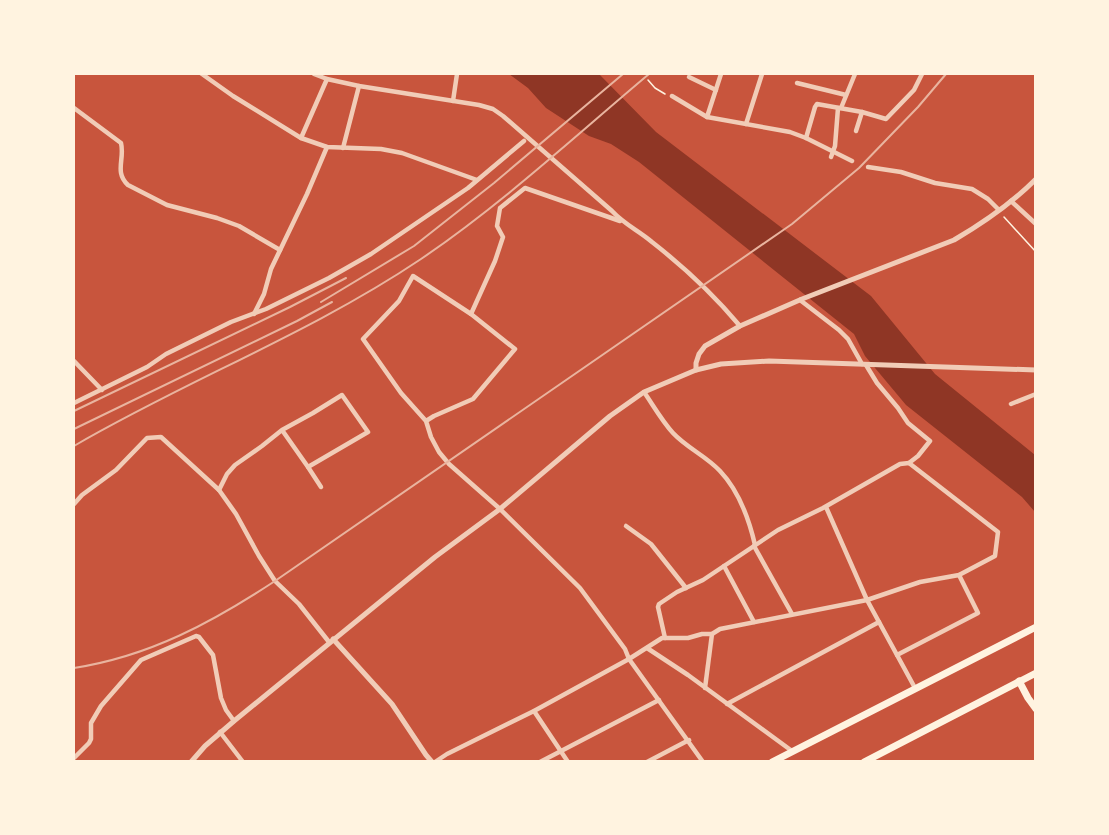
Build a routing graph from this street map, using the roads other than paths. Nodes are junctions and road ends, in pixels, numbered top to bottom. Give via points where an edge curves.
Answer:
1 (202, 74) edge
2 (314, 74) edge
3 (457, 74) edge
4 (721, 74) edge
5 (762, 74) edge
6 (855, 74) edge
7 (921, 74) edge
8 (689, 77) dead end
9 (327, 79) junction
10 (797, 83) dead end
11 (359, 86) junction
12 (716, 90) junction
13 (846, 95) junction
14 (672, 96) road end
15 (453, 100) junction
16 (74, 108) edge
17 (840, 108) junction
18 (862, 112) junction
19 (707, 117) junction
20 (746, 123) junction
21 (856, 131) dead end
22 (302, 138) junction
23 (806, 138) junction
24 (524, 141) dead end
25 (327, 147) junction
26 (343, 148) junction
27 (832, 154) junction
28 (852, 161) dead end
29 (868, 167) dead end
30 (1035, 178) edge
31 (477, 180) junction
32 (1011, 201) junction
33 (999, 210) junction
34 (622, 222) junction
35 (1035, 224) edge
36 (280, 250) junction
37 (801, 299) junction
38 (254, 314) junction
39 (471, 314) junction
40 (740, 326) junction
41 (74, 361) edge
42 (866, 364) junction
43 (696, 370) junction
44 (1035, 370) edge
45 (102, 390) junction
46 (644, 392) junction
47 (1035, 394) edge
48 (74, 403) edge
49 (1011, 404) dead end
50 (426, 421) junction
51 (282, 430) junction
52 (909, 463) junction
53 (308, 467) junction
54 (321, 487) dead end
55 (219, 490) junction
56 (74, 504) edge
57 (826, 507) junction
58 (500, 509) junction
59 (626, 526) dead end
60 (755, 546) junction
61 (724, 566) junction
62 (959, 575) junction
63 (686, 588) junction
64 (867, 600) junction
65 (792, 614) junction
66 (754, 622) junction
67 (879, 622) junction
68 (1035, 627) edge
69 (712, 634) junction
70 (665, 638) junction
71 (331, 641) junction
72 (647, 648) junction
73 (897, 655) junction
74 (629, 659) junction
75 (1035, 673) edge
76 (1020, 681) junction
77 (705, 688) junction
78 (915, 688) junction
79 (659, 700) junction
80 (727, 704) junction
81 (1035, 709) edge
82 (534, 711) junction
83 (234, 721) junction
84 (220, 732) junction
85 (689, 740) junction
86 (561, 751) junction
87 (792, 751) junction
88 (74, 758) edge
89 (191, 762) edge
90 (243, 762) edge
91 (434, 762) edge
92 (540, 762) edge
93 (568, 762) edge
94 (647, 762) edge
95 (703, 762) edge
96 (772, 762) edge
97 (864, 762) edge

1 - 22 street
2 - 9 street
3 - 15 street
4 - 12 street
5 - 20 street
6 - 13 street
7 - 18 street via 914,90 886,120
8 - 12 street
9 - 11 street
9 - 22 street
10 - 13 street
11 - 15 street
11 - 26 street
12 - 19 street
13 - 17 street
14 - 19 street
15 - 34 street via 493,109 503,116
16 - 36 street via 121,143 120,175 128,185 167,205 239,226
17 - 18 street
17 - 23 street via 817,104
17 - 27 street
18 - 21 street
19 - 20 street
20 - 23 street
22 - 25 street
23 - 27 street
24 - 31 street
25 - 26 street
25 - 36 street
26 - 31 street via 402,153
27 - 28 street
29 - 33 street via 972,189
30 - 32 street
31 - 38 street via 363,259
32 - 33 street
32 - 35 street
33 - 37 street via 954,240
34 - 39 street via 525,188 500,208 496,226 503,237
34 - 40 street via 697,281
36 - 38 street
37 - 40 street
37 - 42 street via 839,330
38 - 45 street via 166,354
39 - 50 street via 515,349 473,399
39 - 50 street via 413,276 399,301 363,339
40 - 43 street via 705,346
41 - 45 street
42 - 43 street via 761,361
42 - 44 street
42 - 52 street via 908,423 930,441
43 - 46 street
45 - 48 street
46 - 58 street
46 - 60 street via 672,432 719,470 730,484 744,510
47 - 49 street
50 - 58 street via 449,464
51 - 53 street
51 - 53 street via 342,395 368,432
51 - 55 street via 235,465
52 - 57 street via 900,464
52 - 62 street via 998,532 995,556
53 - 54 street
55 - 56 street via 156,436 147,438 117,470
55 - 71 street via 275,581
57 - 60 street
57 - 64 street
58 - 71 street
58 - 74 street via 580,588
59 - 63 street via 651,544
60 - 61 street
60 - 65 street
61 - 63 street
61 - 66 street
62 - 64 street via 920,582
62 - 73 street via 978,613
63 - 70 street via 659,604
64 - 65 street
64 - 67 street
65 - 66 street
66 - 69 street
67 - 73 street
67 - 80 street
68 - 78 highway
69 - 70 street
69 - 77 street
70 - 72 street
71 - 83 street
71 - 91 street via 392,704
72 - 74 street
72 - 77 street
73 - 78 street
74 - 79 street
74 - 82 street
75 - 76 highway
76 - 81 highway
76 - 97 highway
77 - 80 street
78 - 87 highway
79 - 85 street
79 - 86 street
80 - 87 street
82 - 86 street
82 - 91 street
83 - 84 street
83 - 88 street via 221,698 213,655 196,636 141,660 101,706 91,723 89,743
84 - 89 street
84 - 90 street
85 - 94 street
85 - 95 street
86 - 92 street
86 - 93 street
87 - 96 highway

